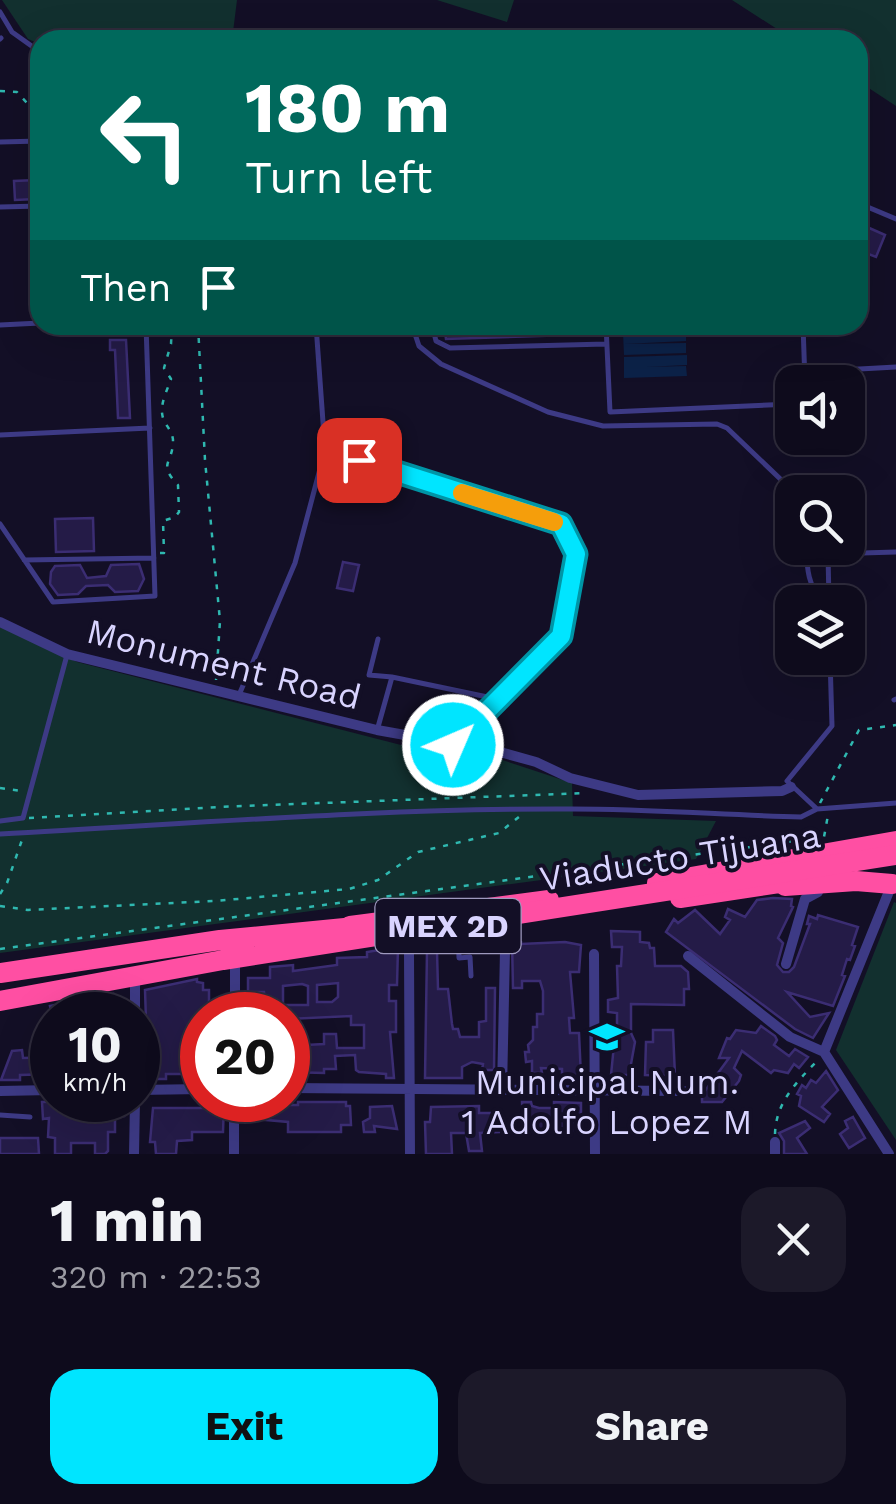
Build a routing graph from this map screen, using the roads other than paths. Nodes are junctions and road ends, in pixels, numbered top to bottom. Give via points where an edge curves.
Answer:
1 (0, 12) edge
2 (12, 32) junction
3 (0, 38) edge
4 (30, 45) edge
5 (30, 140) edge
6 (0, 142) edge
7 (30, 206) edge
8 (0, 207) edge
9 (868, 208) edge
10 (896, 219) edge
11 (30, 324) edge
12 (0, 325) edge
13 (146, 335) edge
14 (317, 335) edge
15 (416, 335) edge
16 (434, 335) edge
17 (606, 335) edge
18 (803, 335) edge
19 (606, 344) junction
20 (805, 365) edge
21 (896, 367) edge
22 (865, 369) edge
23 (775, 405) edge
24 (150, 428) junction
25 (0, 435) edge
26 (325, 450) junction
27 (776, 475) edge
28 (0, 524) edge
29 (896, 552) edge
30 (154, 556) junction
31 (24, 560) junction
32 (827, 585) edge
33 (0, 622) edge
34 (378, 639) dead end
35 (67, 654) junction
36 (830, 675) edge
37 (392, 677) junction
38 (238, 698) junction
39 (498, 700) junction
40 (377, 730) junction
41 (453, 745) junction
42 (790, 787) junction
43 (896, 803) edge
44 (817, 809) junction
45 (22, 818) junction
46 (0, 821) edge
47 (23, 833) junction
48 (0, 834) edge
49 (896, 841) edge
50 (896, 855) edge
51 (890, 889) junction
52 (743, 890) junction
53 (458, 929) junction
54 (505, 950) dead end
55 (409, 953) dead end
56 (594, 954) dead end
57 (688, 956) dead end
58 (235, 960) junction
59 (786, 964) dead end
60 (0, 976) edge
61 (135, 976) junction
62 (471, 976) dead end
63 (135, 992) edge
64 (235, 992) edge
65 (0, 1000) edge
66 (824, 1052) junction
67 (310, 1088) edge
68 (410, 1089) junction
69 (30, 1090) edge
70 (502, 1090) junction
71 (594, 1090) junction
72 (0, 1091) edge
73 (684, 1091) dead end
74 (0, 1115) edge
75 (30, 1116) dead end
76 (135, 1122) edge
77 (234, 1122) edge
78 (134, 1154) edge
79 (234, 1154) edge
80 (410, 1154) edge
81 (594, 1154) edge
82 (888, 1154) edge

1 - 2 lane
2 - 3 lane
2 - 4 lane
5 - 6 lane
7 - 8 lane
9 - 10 lane
11 - 12 lane
13 - 24 lane
14 - 26 lane
15 - 27 lane via 442,364 548,412 603,426 727,428
16 - 19 lane via 450,348
17 - 19 lane
18 - 20 lane
19 - 23 lane via 610,412
21 - 22 lane
24 - 25 lane
24 - 30 lane
26 - 38 lane via 294,563
26 - 39 lane via 561,524 576,554 561,636
28 - 31 lane
29 - 32 lane via 828,554
30 - 31 lane
30 - 31 lane via 156,596 53,602
33 - 35 street, Monument Road
34 - 37 lane via 369,675
35 - 38 street, Monument Road
35 - 45 lane
36 - 42 lane via 832,726 787,781
37 - 39 lane
37 - 40 lane
38 - 40 street, Monument Road
39 - 41 lane
40 - 41 street, Monument Road
41 - 42 street, Monument Road via 500,752 638,795
42 - 44 lane
43 - 44 lane
44 - 47 lane via 801,817 530,809
45 - 46 lane
45 - 47 lane
47 - 48 lane
49 - 60 highway via 598,893
50 - 52 highway
50 - 60 highway, Viaducto Tijuana / MEX 2D, bridge via 486,914 220,940
50 - 65 highway, Viaducto Tijuana / MEX 2D, bridge
51 - 52 highway via 836,881
51 - 59 street via 808,895
51 - 66 street
52 - 53 highway
53 - 58 highway
53 - 62 lane via 459,958 470,957
54 - 70 street
55 - 68 street
56 - 71 street
57 - 66 street via 790,1037
58 - 61 highway
58 - 64 street
61 - 63 street
61 - 65 highway
66 - 82 street
67 - 68 street
68 - 70 street
68 - 80 street
69 - 72 street
70 - 71 street
71 - 73 street
71 - 81 street
74 - 75 lane
76 - 78 street
77 - 79 street

